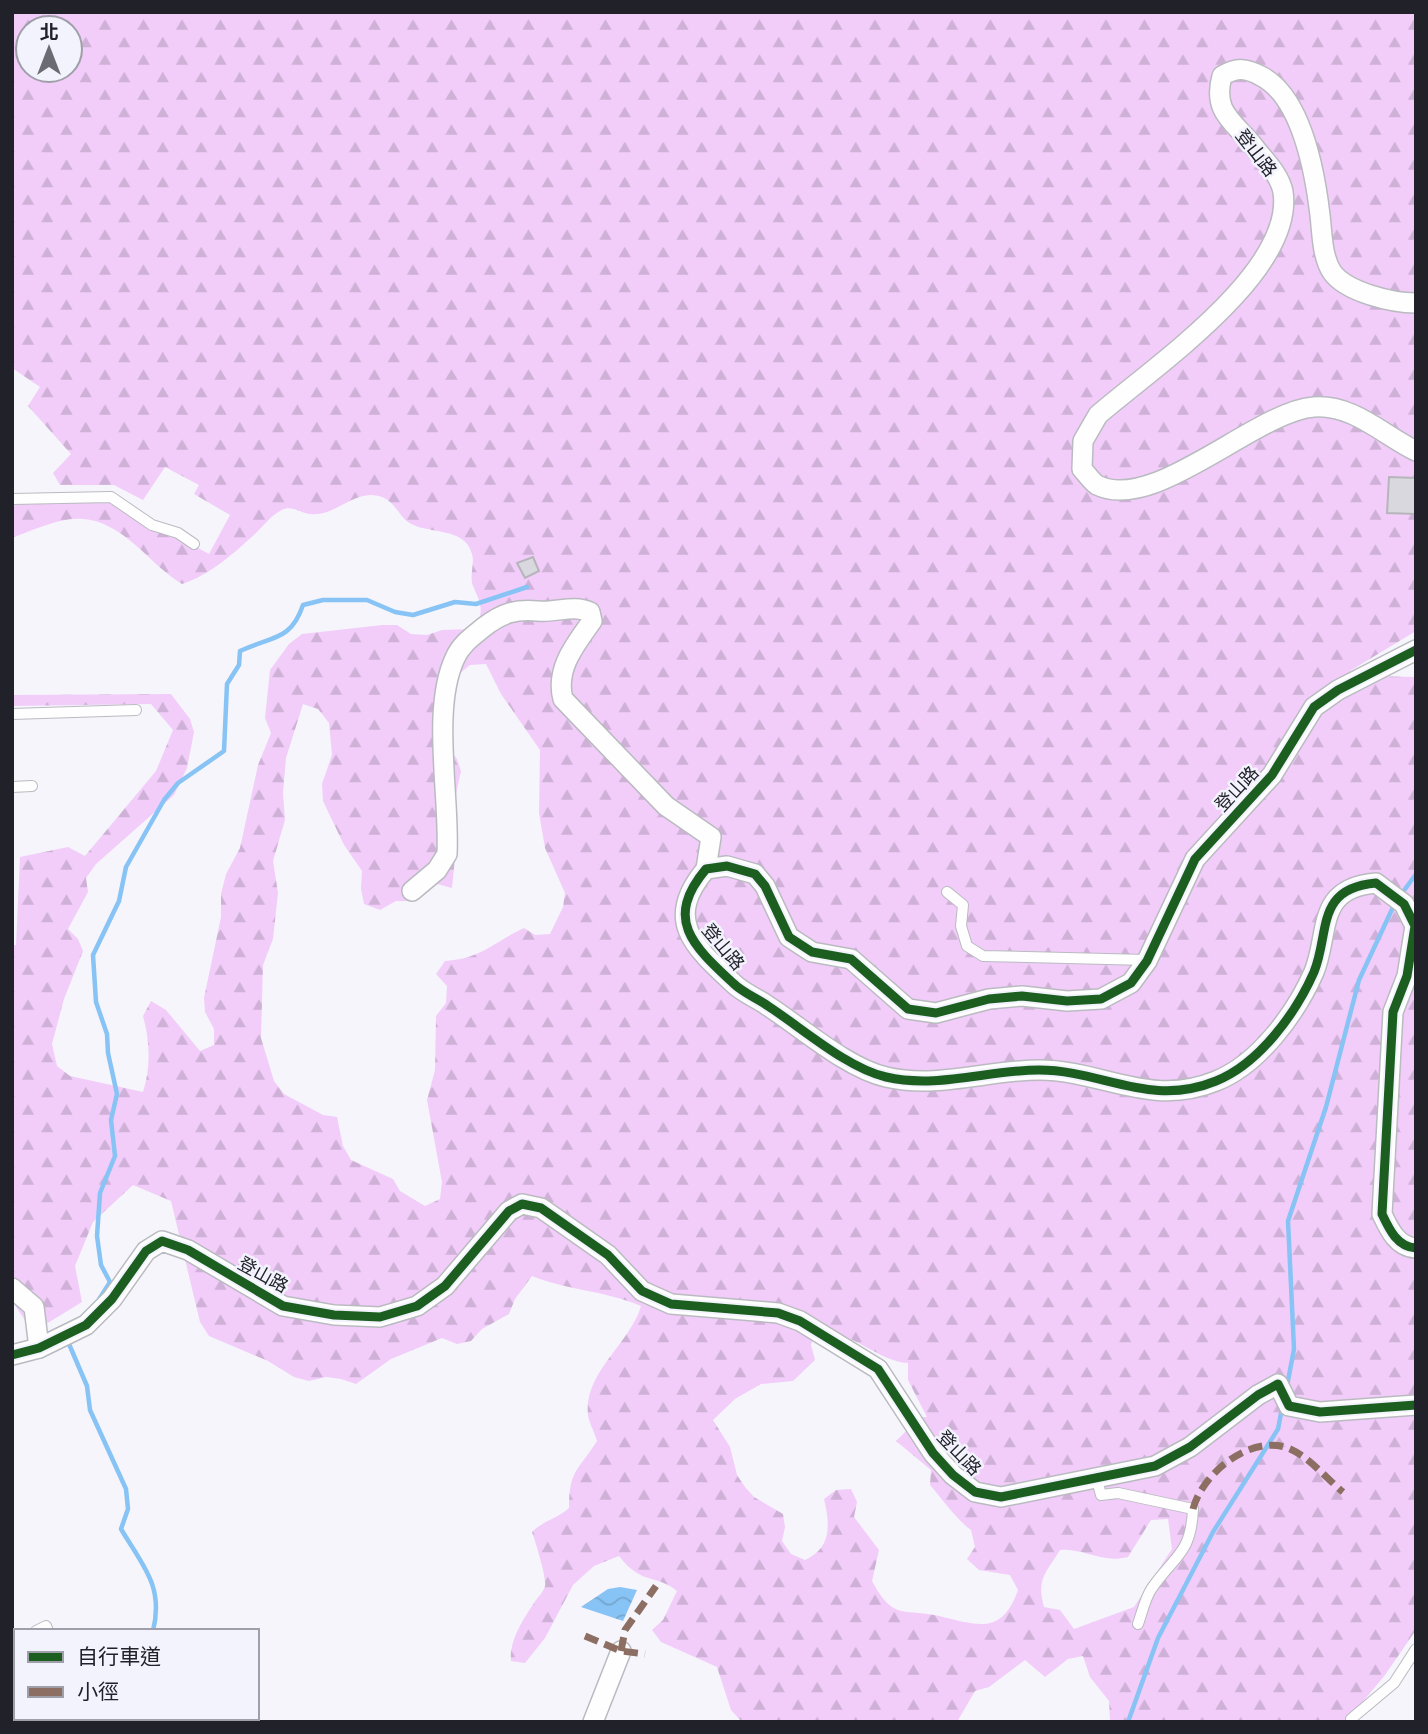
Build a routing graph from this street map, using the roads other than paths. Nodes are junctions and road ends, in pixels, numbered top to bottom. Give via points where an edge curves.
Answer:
1 (1416, 303) edge
2 (1416, 451) edge
3 (12, 499) edge
4 (194, 544) dead end
5 (1416, 650) edge
6 (136, 710) dead end
7 (12, 714) edge
8 (32, 786) dead end
9 (12, 787) edge
10 (706, 869) junction
11 (412, 891) dead end
12 (947, 892) dead end
13 (1147, 961) junction
14 (1416, 1248) edge
15 (12, 1288) edge
16 (39, 1348) junction
17 (12, 1355) edge
18 (1416, 1405) edge
19 (1097, 1480) junction
20 (1138, 1624) dead end
21 (1416, 1649) edge
22 (621, 1651) dead end
23 (593, 1722) edge
24 (1352, 1722) edge

1 - 2 street, 登山路 via 1349,287 1332,271 1322,242 1313,167 1284,96 1270,80 1236,68 1222,76 1217,92 1224,114 1275,174 1283,191 1282,218 1260,268 1238,296 1098,415 1083,441 1082,469 1097,485 1122,489 1157,482 1271,422 1314,407 1336,408 1361,418
3 - 4 lane via 111,497 152,525
5 - 13 street, 登山路 via 1314,707 1272,775 1195,859
6 - 7 lane
8 - 9 lane
10 - 11 street via 711,837 666,806 563,699 559,685 565,663 592,621 590,612 581,608 519,609 505,613 465,642 455,658 444,693 447,854 437,870
10 - 13 street, 登山路 via 727,866 755,874 789,937 812,952 851,959 908,1009 936,1013 1022,996 1101,999 1131,983
10 - 14 street, 登山路 via 692,886 683,911 689,933 736,986 846,1058 886,1077 967,1079 1041,1070 1140,1091 1216,1082 1242,1065 1270,1040 1298,1003 1315,970 1324,921 1342,893 1376,883 1398,900 1415,926 1414,945 1393,1013 1382,1214 1392,1236
12 - 13 lane via 963,905 961,926 967,946 983,956
15 - 16 street via 34,1307
16 - 17 street
16 - 19 street, 登山路 via 86,1325 112,1299 146,1251 162,1241 188,1250 283,1306 380,1317 417,1306 445,1286 509,1211 523,1204 541,1208 607,1255 642,1291 671,1304 778,1313 850,1351 877,1369 933,1453 975,1492 1001,1497
18 - 19 street, 登山路 via 1320,1412 1289,1406 1278,1384 1179,1454 1155,1466
19 - 20 lane via 1101,1495 1118,1493 1192,1508 1186,1548 1150,1591
21 - 24 lane via 1394,1684 1359,1710
22 - 23 street

